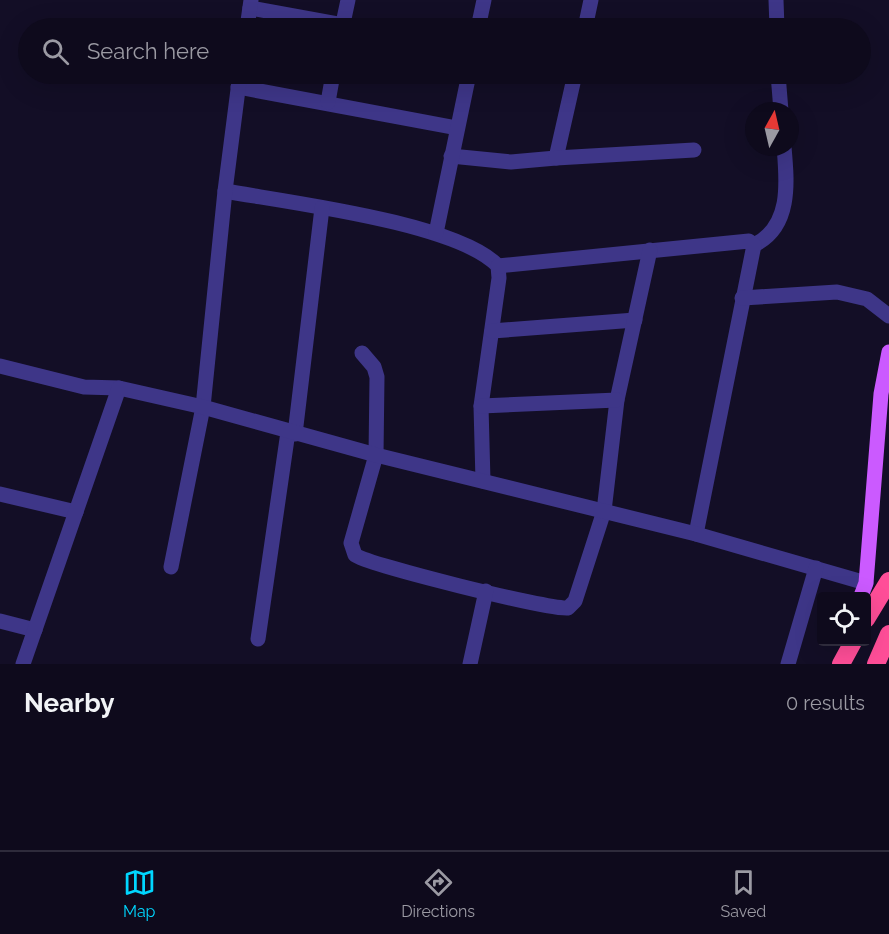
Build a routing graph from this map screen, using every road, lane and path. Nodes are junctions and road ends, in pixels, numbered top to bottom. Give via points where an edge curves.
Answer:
1 (348, 0) edge
2 (484, 0) edge
3 (591, 0) edge
4 (771, 0) edge
5 (776, 0) edge
6 (250, 4) edge
7 (307, 18) edge
8 (345, 18) edge
9 (480, 18) edge
10 (587, 18) edge
11 (777, 18) edge
12 (238, 84) edge
13 (255, 84) edge
14 (331, 84) edge
15 (467, 84) edge
16 (573, 84) edge
17 (779, 84) edge
18 (328, 102) junction
19 (780, 102) edge
20 (457, 129) junction
21 (694, 150) dead end
22 (452, 156) junction
23 (785, 156) edge
24 (556, 158) junction
25 (225, 191) junction
26 (321, 208) junction
27 (436, 233) junction
28 (754, 245) junction
29 (650, 250) junction
30 (498, 266) junction
31 (742, 298) junction
32 (889, 316) edge
33 (635, 320) junction
34 (492, 331) junction
35 (889, 352) edge
36 (362, 353) dead end
37 (0, 366) edge
38 (119, 388) junction
39 (885, 394) edge
40 (617, 400) junction
41 (481, 406) junction
42 (203, 407) junction
43 (292, 433) junction
44 (375, 455) junction
45 (483, 481) junction
46 (0, 494) edge
47 (604, 511) junction
48 (76, 512) junction
49 (696, 534) junction
50 (171, 567) dead end
51 (816, 568) junction
52 (889, 581) edge
53 (863, 590) edge
54 (486, 591) junction
55 (871, 612) edge
56 (0, 621) edge
57 (35, 630) junction
58 (889, 634) edge
59 (258, 639) dead end
60 (882, 660) edge
61 (23, 664) edge
62 (470, 664) edge
63 (788, 664) edge

1 - 8 street
2 - 9 street
3 - 10 street
4 - 5 street
5 - 11 street
6 - 7 street
12 - 25 street
13 - 18 street
14 - 18 street
15 - 20 street
16 - 24 street
17 - 19 street
18 - 20 street
20 - 22 street
21 - 24 street
22 - 24 street via 511,162
22 - 27 street
23 - 28 street via 787,198 766,238
25 - 26 street
25 - 42 street
26 - 27 street
26 - 43 street
27 - 30 street via 469,246
28 - 29 street via 749,242
28 - 31 street
29 - 30 street
29 - 33 street
30 - 34 street
31 - 32 street via 837,292 867,299
31 - 49 street
33 - 34 street
33 - 40 street
34 - 41 street
35 - 39 main road
36 - 44 street via 377,377
37 - 38 street via 84,387
38 - 42 street
38 - 48 street
39 - 53 main road
40 - 41 street
40 - 47 street
41 - 45 street
42 - 43 street
42 - 50 street
43 - 44 street
43 - 59 street
44 - 45 street
44 - 54 street via 351,543 355,555
45 - 47 street
46 - 48 street
47 - 49 street
47 - 54 street via 568,608
48 - 57 street
49 - 51 street
51 - 53 street
51 - 63 street
52 - 55 highway
54 - 62 street
56 - 57 street
57 - 61 street
58 - 60 highway

